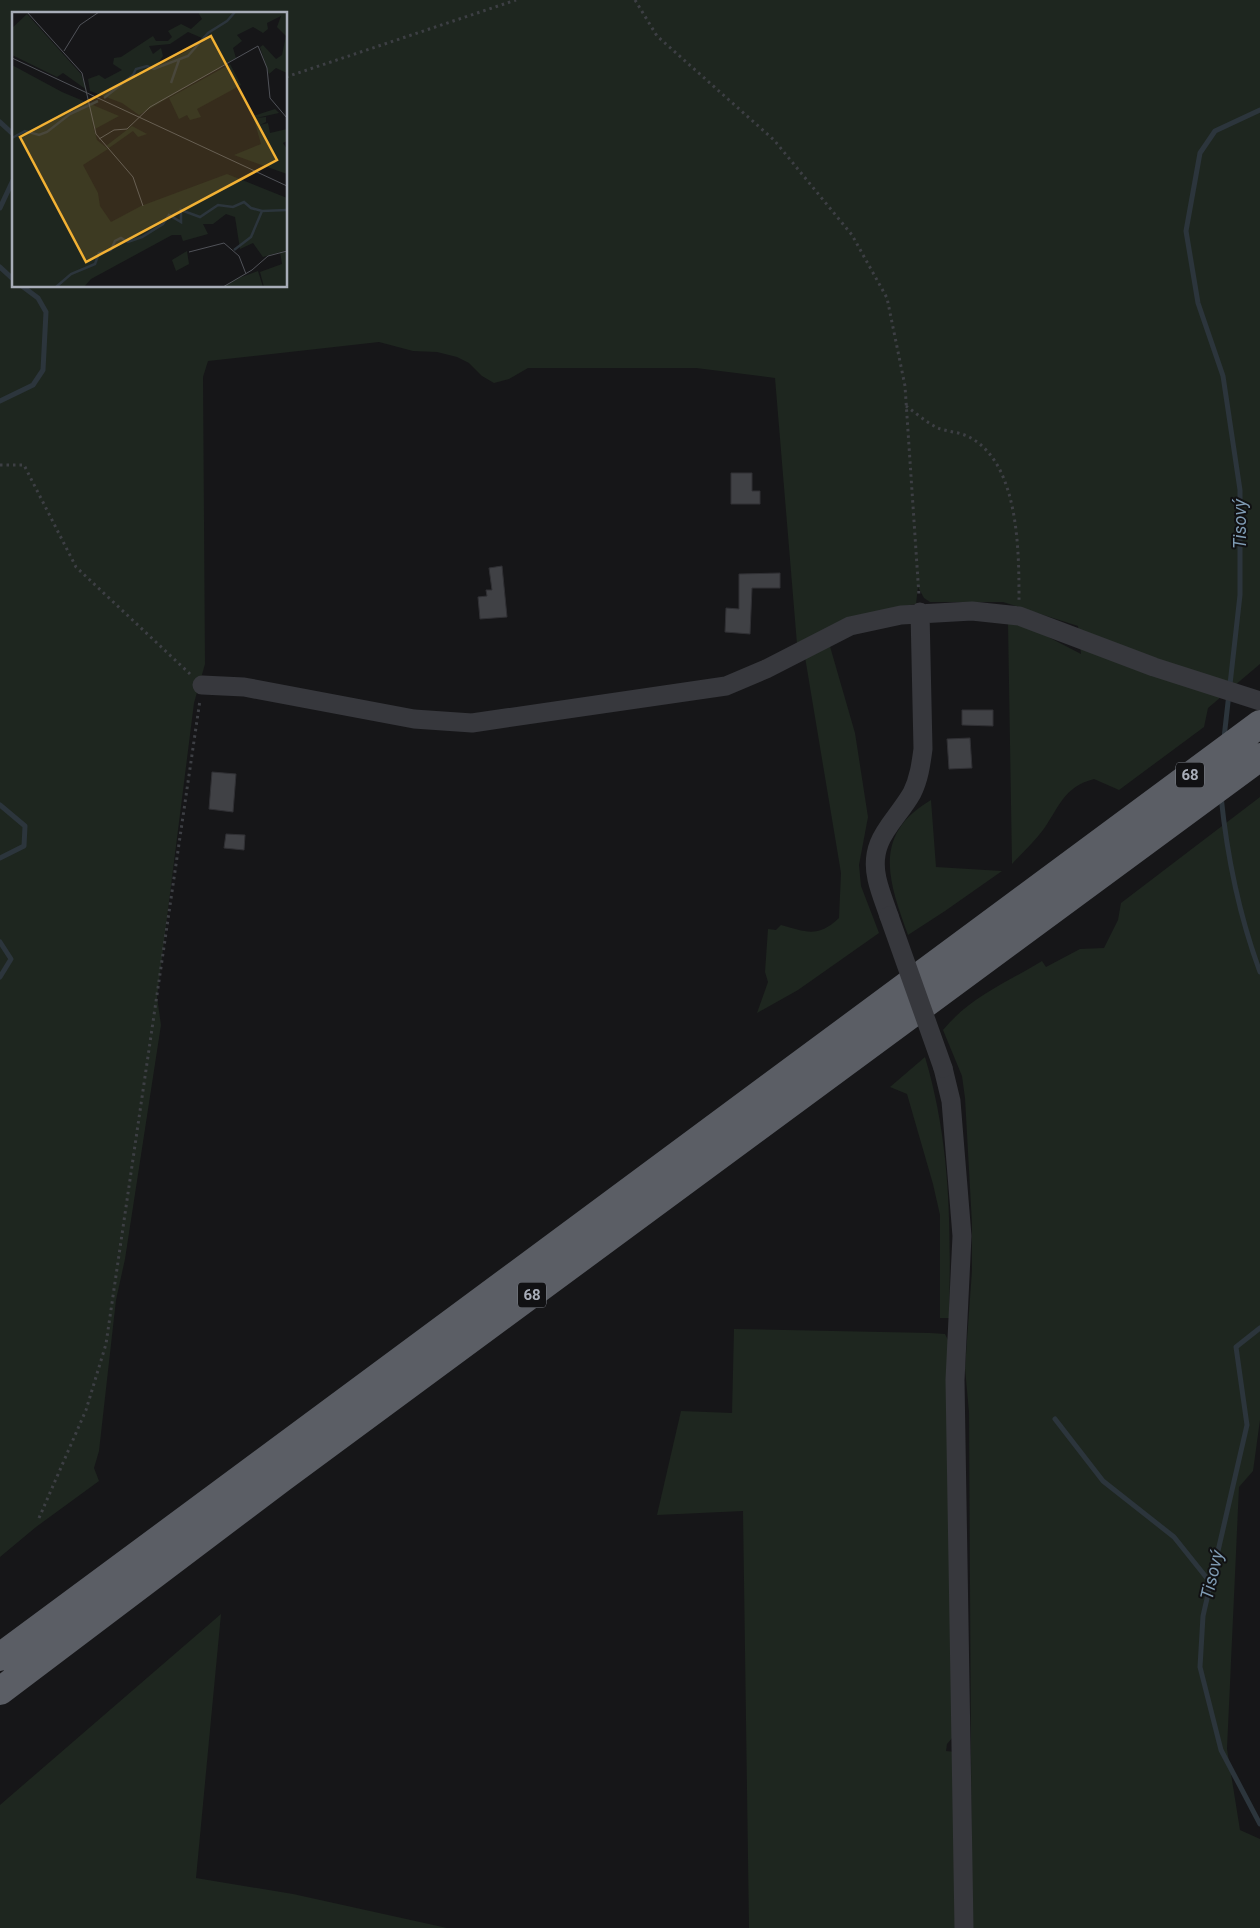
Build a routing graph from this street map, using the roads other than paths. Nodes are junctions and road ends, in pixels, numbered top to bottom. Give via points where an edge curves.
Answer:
1 (920, 612) junction
2 (202, 685) road end
3 (1260, 701) edge
4 (1260, 724) edge
5 (1260, 757) edge
6 (0, 1657) edge
7 (0, 1691) edge
8 (964, 1928) edge

1 - 2 street via 850,626 726,686 472,724 414,719 244,687
1 - 3 street via 972,611 1019,616 1154,667
1 - 8 street, bridge via 923,748 920,771 912,793 882,834 876,856 877,878 943,1068 951,1101 962,1236 955,1380
4 - 6 highway, 68
5 - 7 highway, 68 via 266,1490

